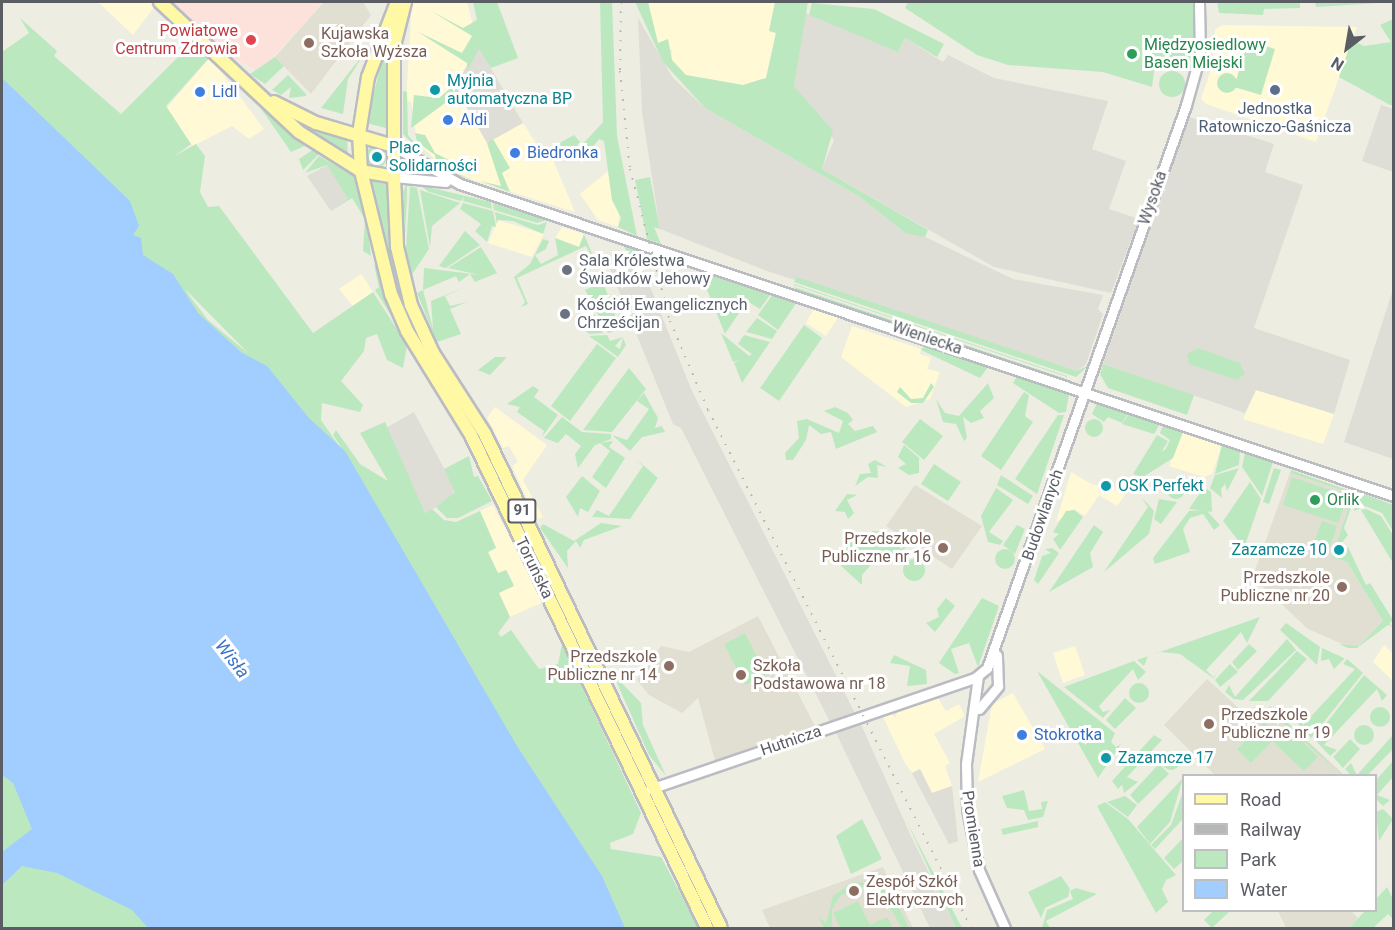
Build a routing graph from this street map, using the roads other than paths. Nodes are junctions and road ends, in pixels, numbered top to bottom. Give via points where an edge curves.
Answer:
1 (160, 2) edge
2 (397, 2) edge
3 (405, 2) edge
4 (1199, 2) edge
5 (255, 89) junction
6 (363, 101) junction
7 (334, 129) junction
8 (358, 134) junction
9 (393, 146) junction
10 (361, 171) junction
11 (394, 177) junction
12 (460, 184) junction
13 (1087, 392) junction
14 (1394, 496) edge
15 (1000, 638) junction
16 (981, 673) junction
17 (996, 674) junction
18 (946, 686) junction
19 (978, 687) junction
20 (989, 693) junction
21 (972, 724) junction
22 (637, 783) junction
23 (655, 788) junction
24 (707, 928) edge
25 (722, 928) edge
26 (1005, 928) edge

1 - 5 main road
2 - 6 main road, 91
3 - 9 main road, 91 via 394,46
4 - 13 street, Wysoka via 1196,74
5 - 7 main road via 294,114
5 - 10 main road via 299,132
6 - 7 main road via 348,123
6 - 8 main road, 91
7 - 8 main road
8 - 9 main road
8 - 10 main road, 91
9 - 11 main road, 91
9 - 12 street, Wieniecka
10 - 11 main road
10 - 22 main road, Toruńska / 91 via 397,309 471,435
11 - 12 street, Wieniecka
11 - 23 main road, Toruńska / 91 via 397,247 416,319 485,434
12 - 13 street, Wieniecka
13 - 14 street, Wieniecka
13 - 15 street, Budowlanych
15 - 16 street, Budowlanych
15 - 17 street, Budowlanych
16 - 17 street
16 - 18 street, Hutnicza
16 - 19 street, Promienna
17 - 20 street, Budowlanych via 998,686
18 - 19 street, Hutnicza
18 - 23 street, Hutnicza
19 - 20 street
19 - 21 street, Promienna
20 - 21 street, Promienna
21 - 26 street, Promienna via 966,764 968,820 981,876
22 - 23 street
22 - 24 main road, Toruńska / 91
23 - 25 main road, Toruńska / 91

